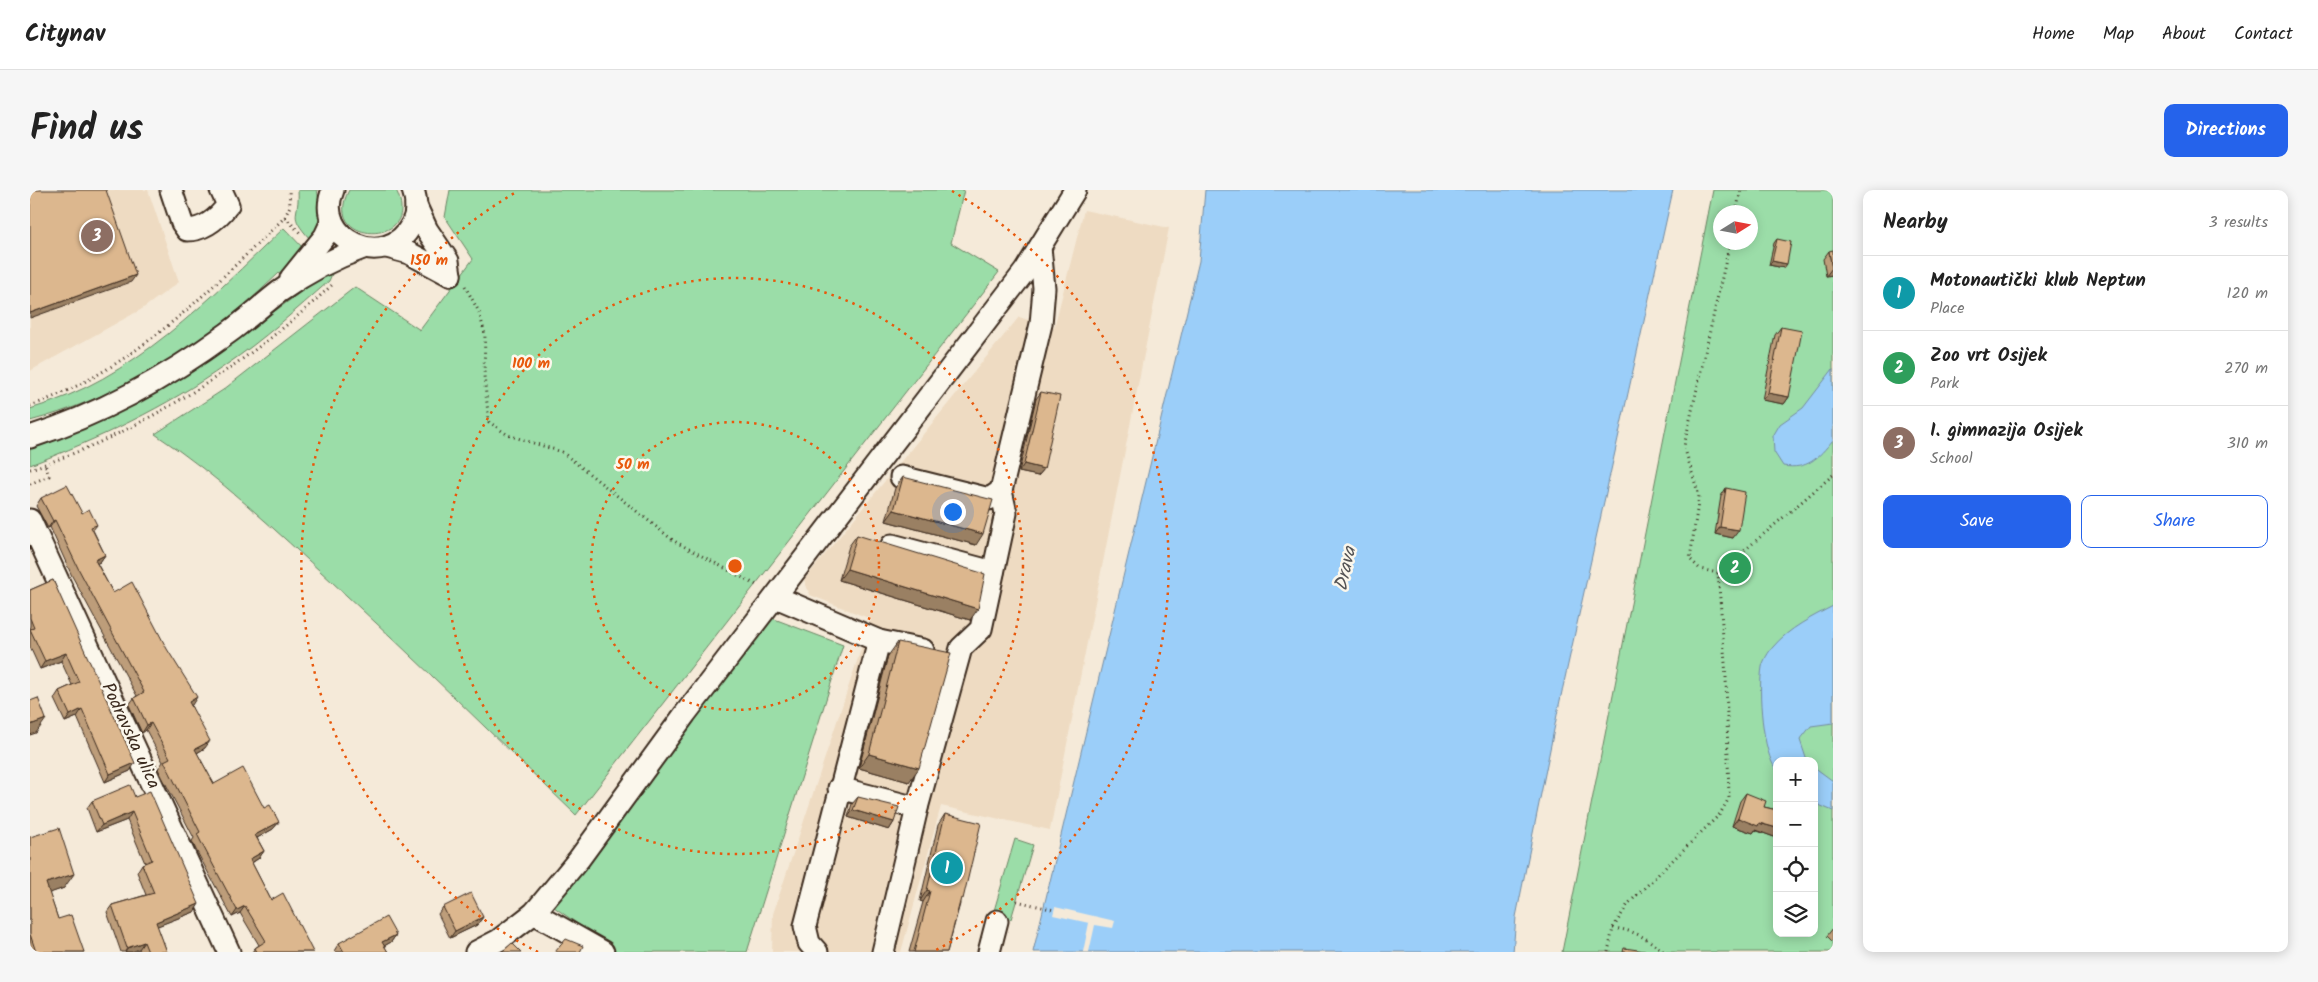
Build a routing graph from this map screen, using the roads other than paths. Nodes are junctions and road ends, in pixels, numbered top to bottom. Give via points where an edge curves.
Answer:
1 (171, 190) edge
2 (220, 190) edge
3 (416, 197) edge
4 (1071, 197) edge
5 (331, 200) edge
6 (387, 247) junction
7 (1040, 247) junction
8 (363, 248) junction
9 (280, 292) junction
10 (30, 437) edge
11 (901, 476) edge
12 (1001, 490) junction
13 (30, 520) edge
14 (892, 545) edge
15 (993, 572) junction
16 (776, 596) junction
17 (879, 641) junction
18 (958, 658) junction
19 (839, 788) junction
20 (917, 808) junction
21 (534, 913) junction
22 (997, 921) dead end
23 (229, 952) edge
24 (476, 952) edge
25 (603, 952) edge
26 (817, 952) edge
27 (883, 952) edge
28 (989, 952) edge

1 - 2 street via 187,230 197,230 221,215 228,205
3 - 6 street via 414,219 408,231
3 - 6 street via 427,230 448,261 450,275 409,253
4 - 7 street
5 - 8 street via 339,233
5 - 9 street via 315,250
6 - 8 street
7 - 12 street via 1044,288 1041,324
7 - 16 street via 1020,279
8 - 9 street via 344,254
9 - 10 street via 228,333 171,371 69,423
11 - 12 street via 990,499
12 - 15 street via 1006,513
13 - 23 street, Podravska ulica
14 - 15 street
15 - 18 street via 981,629 961,648
16 - 17 street
16 - 21 street via 579,859
17 - 18 street
17 - 19 street
18 - 20 street
19 - 20 street
19 - 26 street via 805,926 808,943
20 - 27 street
21 - 24 street via 499,940
21 - 25 street
22 - 28 street

